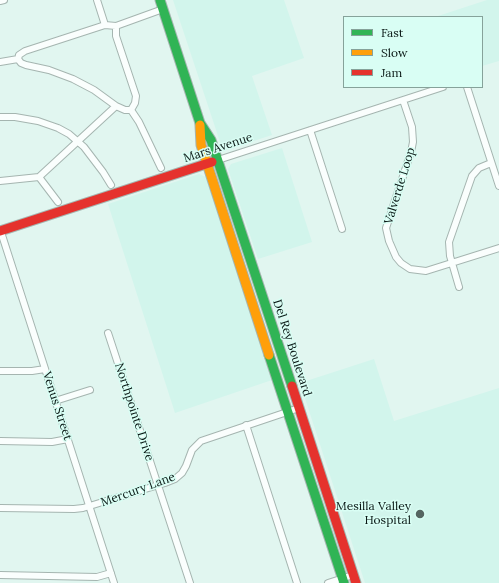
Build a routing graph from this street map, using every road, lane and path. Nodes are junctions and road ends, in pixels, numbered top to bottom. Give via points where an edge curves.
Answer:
1 (4, 0) edge
2 (97, 0) edge
3 (160, 0) edge
4 (0, 1) edge
5 (163, 9) junction
6 (105, 25) junction
7 (116, 26) junction
8 (18, 59) junction
9 (0, 62) edge
10 (440, 88) edge
11 (467, 88) edge
12 (403, 100) junction
13 (116, 106) junction
14 (131, 110) junction
15 (0, 116) edge
16 (200, 123) junction
17 (310, 130) junction
18 (79, 141) junction
19 (218, 160) junction
20 (207, 163) junction
21 (491, 163) junction
22 (160, 168) dead end
23 (39, 177) junction
24 (0, 182) edge
25 (111, 185) dead end
26 (499, 186) edge
27 (58, 202) dead end
28 (0, 230) edge
29 (342, 230) dead end
30 (499, 248) edge
31 (452, 263) junction
32 (459, 286) dead end
33 (266, 306) junction
34 (256, 310) junction
35 (272, 323) junction
36 (261, 326) junction
37 (108, 333) dead end
38 (270, 354) junction
39 (45, 369) junction
40 (0, 371) edge
41 (90, 390) dead end
42 (295, 396) junction
43 (55, 401) junction
44 (299, 408) junction
45 (289, 412) junction
46 (246, 426) junction
47 (307, 432) junction
48 (68, 439) junction
49 (0, 441) edge
50 (157, 485) junction
51 (90, 506) junction
52 (0, 508) edge
53 (111, 573) junction
54 (0, 575) edge
55 (355, 579) edge
56 (343, 581) edge
57 (114, 583) edge
58 (190, 583) edge
59 (297, 583) edge
60 (328, 583) edge

1 - 4 street
2 - 6 street
3 - 5 main road, Del Rey Boulevard
5 - 7 street
5 - 16 main road, Del Rey Boulevard
6 - 7 street
6 - 8 street via 25,50 19,54
7 - 14 street via 116,36 136,96
8 - 9 street
8 - 13 street via 26,65 73,79
10 - 12 street, Mars Avenue
11 - 21 street
12 - 17 street, Mars Avenue
12 - 31 street, Valverde Loop via 412,127 413,142 387,224 389,241 396,258 410,269 426,272
13 - 14 street
13 - 18 street
14 - 22 street
15 - 18 street via 45,123
16 - 19 main road, Del Rey Boulevard via 211,140
16 - 20 main road, Del Rey Boulevard via 201,145
17 - 19 street, Mars Avenue
17 - 29 street
18 - 23 street
18 - 25 street
19 - 20 main road, Mars Avenue
19 - 33 main road, Del Rey Boulevard
20 - 28 main road, Mars Avenue
20 - 34 main road, Del Rey Boulevard
21 - 26 street
21 - 31 street via 477,169 470,179 449,242
23 - 24 street
23 - 27 street
28 - 39 street, Venus Street
30 - 31 street, Valverde Loop
31 - 32 street
33 - 34 main road
33 - 35 main road, Del Rey Boulevard
34 - 36 main road, Del Rey Boulevard
35 - 36 main road
35 - 42 main road, Del Rey Boulevard
36 - 38 main road, Del Rey Boulevard
37 - 50 street, Northpointe Drive
38 - 42 main road via 278,364 288,392
38 - 45 main road, Del Rey Boulevard
39 - 40 street
39 - 43 street, Venus Street
41 - 43 street
42 - 44 main road, Del Rey Boulevard
42 - 45 main road
43 - 48 street, Venus Street
44 - 45 street, Mercury Lane
44 - 47 main road, Del Rey Boulevard
45 - 46 street, Mercury Lane
45 - 47 main road via 296,415
45 - 56 main road, Del Rey Boulevard
46 - 50 street, Mercury Lane via 201,441 192,450 182,473 175,479
46 - 59 street
47 - 55 main road, Del Rey Boulevard
48 - 49 street via 52,442
48 - 51 street, Venus Street
50 - 51 street, Mercury Lane
50 - 58 street, Northpointe Drive
51 - 52 street, Mercury Lane via 74,509
51 - 53 street, Venus Street
53 - 54 street via 97,577
53 - 57 street, Venus Street
55 - 56 street
56 - 60 street

